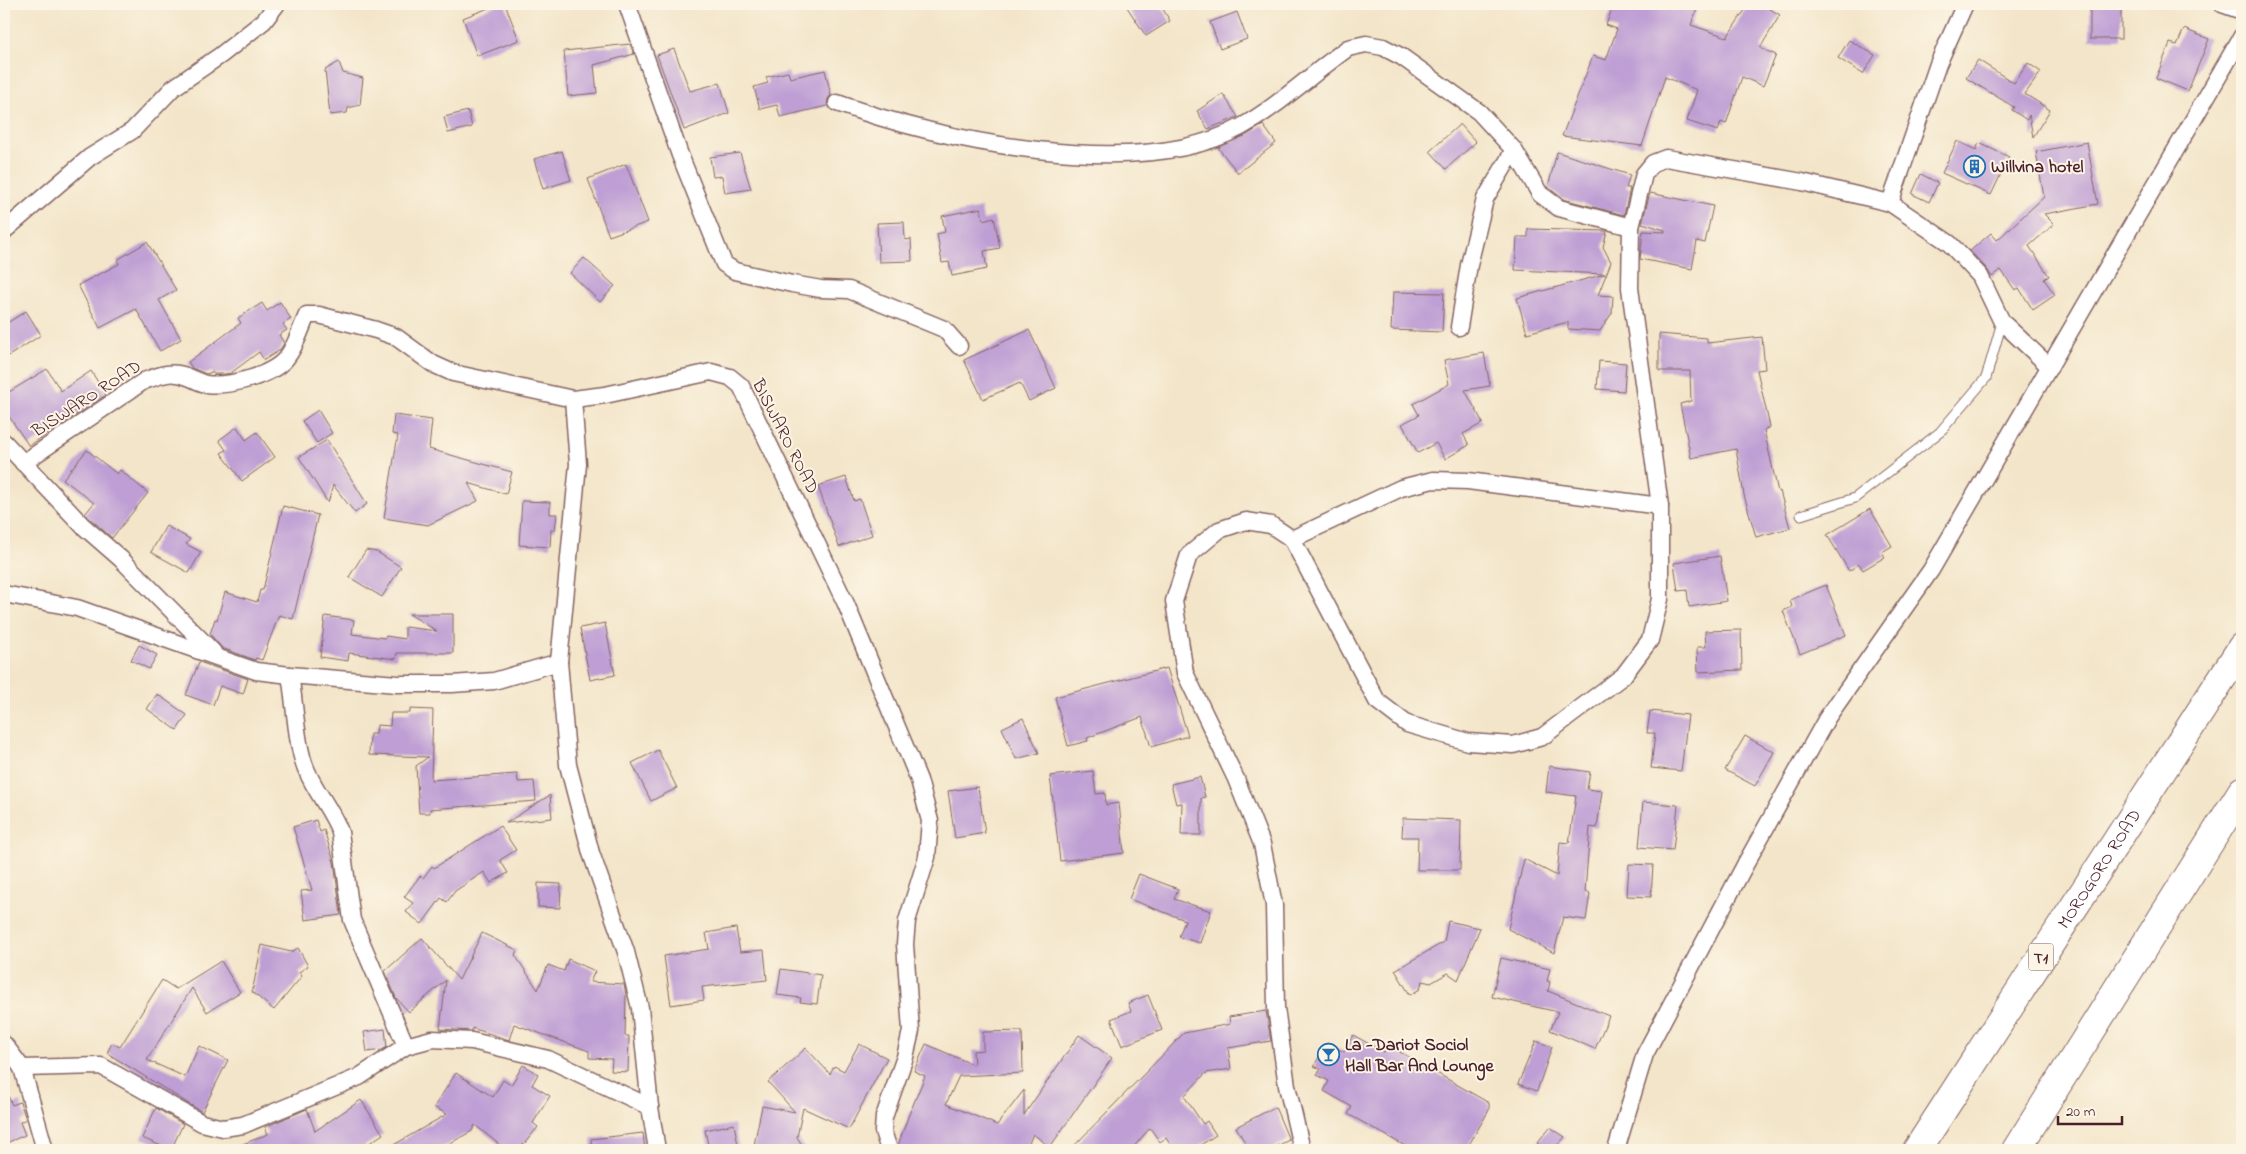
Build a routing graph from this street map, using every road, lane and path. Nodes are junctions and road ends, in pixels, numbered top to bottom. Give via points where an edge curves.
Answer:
1 (277, 4) edge
2 (627, 4) edge
3 (1965, 4) edge
4 (2222, 4) edge
5 (2242, 11) edge
6 (2242, 36) edge
7 (837, 104) dead end
8 (1514, 150) junction
9 (1890, 203) junction
10 (1631, 227) junction
11 (4, 231) edge
12 (2002, 322) junction
13 (1459, 327) dead end
14 (958, 346) dead end
15 (2050, 367) junction
16 (573, 399) junction
17 (4, 442) edge
18 (23, 463) junction
19 (1660, 506) junction
20 (1801, 515) dead end
21 (1292, 540) junction
22 (4, 594) edge
23 (2242, 647) edge
24 (216, 655) junction
25 (559, 662) junction
26 (290, 676) junction
27 (2236, 801) edge
28 (4, 1044) edge
29 (406, 1046) junction
30 (22, 1068) junction
31 (650, 1107) junction
32 (45, 1150) edge
33 (657, 1150) edge
34 (889, 1150) edge
35 (1302, 1150) edge
36 (1616, 1150) edge
37 (1917, 1150) edge
38 (2016, 1150) edge

1 - 11 street via 264,21 222,55 173,88 132,131 90,157
2 - 14 street via 680,155 724,264 735,271 792,284 849,290 944,329
3 - 9 street via 1938,64
4 - 5 street
6 - 15 street
7 - 8 street via 906,126 991,143 1090,155 1155,153 1217,137 1241,127 1348,48 1366,44 1383,47 1402,57 1478,112
8 - 10 street via 1540,194 1558,208
8 - 13 street via 1485,199 1469,265
9 - 10 street via 1802,182 1666,158 1653,163 1644,174
9 - 12 street via 1949,243 1980,276
10 - 19 street via 1630,288
12 - 15 street
12 - 20 lane via 1986,378 1940,432 1855,498
15 - 36 street via 1930,570 1827,718 1746,863 1645,1054
16 - 18 street, BISWARO ROAD via 453,373 389,335 318,314 307,315 287,358 251,379 205,384 178,372 164,373 144,382
16 - 25 street via 578,464
16 - 34 street, BISWARO ROAD via 711,372 730,377 741,386 857,631 919,780 930,821 927,857 907,921 905,944 911,1031 884,1117 883,1131
17 - 18 street
18 - 24 street
19 - 21 street via 1433,480 1401,488
19 - 21 street via 1660,599 1650,640 1623,676 1566,721 1542,737 1513,745 1468,742 1407,724 1377,701
21 - 35 street via 1271,525 1246,521 1219,530 1189,556 1174,601 1185,673 1236,779 1262,844 1274,905 1276,1008 1287,1086
22 - 24 street via 77,608
23 - 37 highway, MOROGORO ROAD / T1
24 - 26 street via 256,671
25 - 26 street via 494,682 397,684
25 - 31 street via 568,766 591,853 626,952 640,1008
26 - 29 street via 302,756 340,832 352,920
27 - 38 highway
28 - 30 street
29 - 30 street via 359,1077 244,1126 223,1128 202,1123 101,1066
29 - 31 street via 432,1039 472,1041 516,1050 548,1059
30 - 32 street
31 - 33 street

